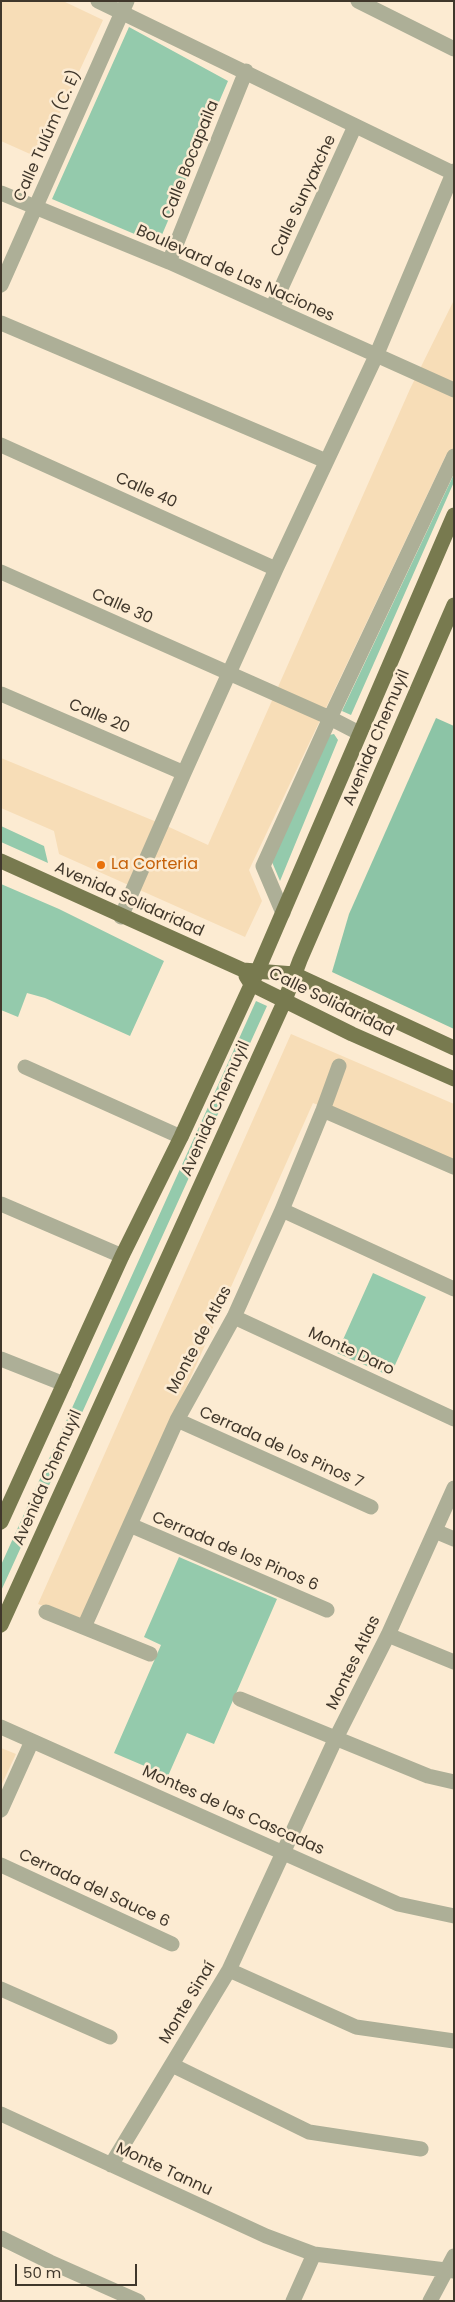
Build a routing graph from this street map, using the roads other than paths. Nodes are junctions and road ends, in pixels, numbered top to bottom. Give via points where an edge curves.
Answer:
1 (98, 1) edge
2 (358, 1) edge
3 (125, 7) edge
4 (454, 49) edge
5 (246, 72) junction
6 (355, 126) junction
7 (453, 172) edge
8 (1, 193) edge
9 (35, 208) junction
10 (169, 262) junction
11 (1, 285) edge
12 (272, 308) junction
13 (1, 323) edge
14 (376, 356) junction
15 (454, 390) edge
16 (1, 445) edge
17 (454, 456) edge
18 (326, 462) junction
19 (454, 515) edge
20 (276, 569) junction
21 (1, 572) edge
22 (454, 605) edge
23 (230, 674) junction
24 (1, 694) edge
25 (330, 718) junction
26 (359, 733) junction
27 (184, 773) junction
28 (1, 861) edge
29 (283, 913) junction
30 (121, 917) junction
31 (250, 970) junction
32 (294, 974) junction
33 (251, 984) junction
34 (285, 1000) junction
35 (454, 1048) edge
36 (339, 1066) dead end
37 (25, 1068) dead end
38 (454, 1080) edge
39 (323, 1110) junction
40 (181, 1137) junction
41 (454, 1167) edge
42 (1, 1204) edge
43 (282, 1210) junction
44 (122, 1256) junction
45 (454, 1289) edge
46 (234, 1317) junction
47 (1, 1359) edge
48 (64, 1384) junction
49 (454, 1419) edge
50 (177, 1420) junction
51 (454, 1488) edge
52 (371, 1507) dead end
53 (3, 1513) edge
54 (130, 1525) junction
55 (435, 1531) junction
56 (454, 1539) edge
57 (327, 1610) dead end
58 (46, 1612) dead end
59 (1, 1625) edge
60 (84, 1627) junction
61 (388, 1634) junction
62 (150, 1654) dead end
63 (454, 1662) edge
64 (240, 1699) dead end
65 (1, 1727) edge
66 (335, 1740) junction
67 (32, 1741) junction
68 (454, 1782) edge
69 (1, 1810) edge
70 (284, 1853) junction
71 (1, 1865) edge
72 (454, 1916) edge
73 (172, 1944) dead end
74 (229, 1970) junction
75 (1, 1989) edge
76 (110, 2037) dead end
77 (454, 2041) edge
78 (172, 2065) junction
79 (1, 2114) edge
80 (421, 2149) dead end
81 (111, 2165) junction
82 (1, 2238) edge
83 (314, 2254) junction
84 (451, 2265) edge
85 (138, 2301) edge
86 (293, 2301) edge
87 (430, 2301) edge

1 - 3 street
2 - 4 street
3 - 5 street
3 - 9 street, Calle Tulúm (C. E)
5 - 6 street
5 - 10 street, Calle Bocapaila
6 - 7 street
6 - 12 street, Calle Sunyaxche
7 - 14 street
8 - 9 street, Boulevard de Las Naciones
9 - 10 street, Boulevard de Las Naciones
9 - 11 street, Calle Tulúm (C. E)
10 - 12 street, Boulevard de Las Naciones
12 - 14 street, Boulevard de Las Naciones
13 - 18 street
14 - 15 street, Boulevard de Las Naciones
14 - 18 street
16 - 20 street, Calle 40
17 - 25 street
18 - 20 street
19 - 26 main road, Avenida Chemuyil
20 - 23 street
21 - 23 street, Calle 30
22 - 32 main road, Avenida Chemuyil
23 - 25 street, Calle 30
23 - 27 street
24 - 27 street, Calle 20
25 - 26 street, Calle 30
25 - 29 street via 263,866
26 - 29 main road, Avenida Chemuyil
27 - 30 street
28 - 30 main road, Avenida Solidaridad
29 - 31 main road, Avenida Chemuyil
30 - 31 main road, Avenida Solidaridad
31 - 32 main road, Calle Solidaridad
31 - 33 main road, Calle Solidaridad
32 - 34 main road, Avenida Chemuyil
32 - 35 main road, Calle Solidaridad
33 - 34 main road, Calle Solidaridad
33 - 40 main road, Avenida Chemuyil
34 - 38 main road, Calle Solidaridad
34 - 59 main road, Avenida Chemuyil
36 - 39 street, Monte de Atlas
37 - 40 street
39 - 41 street
39 - 43 street, Monte de Atlas
40 - 44 main road, Avenida Chemuyil
42 - 44 street
43 - 45 street
43 - 46 street, Monte de Atlas
44 - 48 main road, Avenida Chemuyil
46 - 49 street, Monte Daro
46 - 50 street, Monte de Atlas
47 - 48 street
48 - 53 main road, Avenida Chemuyil
50 - 52 street, Cerrada de los Pinos 7
50 - 54 street, Monte de Atlas
51 - 55 street, Montes Atlas
54 - 57 street, Cerrada de los Pinos 6
54 - 60 street, Monte de Atlas
55 - 56 street
55 - 61 street, Montes Atlas
58 - 60 street
60 - 62 street
61 - 63 street
61 - 66 street, Montes Atlas
64 - 66 street
65 - 67 street, Montes de las Cascadas
66 - 68 street via 428,1776
66 - 70 street, Montes Atlas
67 - 69 street
67 - 70 street, Montes de las Cascadas
70 - 72 street, Montes de las Cascadas via 398,1904
70 - 74 street, Monte Sinaí
71 - 73 street, Cerrada del Sauce 6
74 - 77 street via 356,2027
74 - 78 street, Monte Sinaí
75 - 76 street
78 - 80 street via 309,2132
78 - 81 street, Monte Sinaí
79 - 81 street, Monte Tannu
81 - 83 street, Monte Tannu via 266,2236
82 - 85 street
83 - 84 street, Monte Tannu
83 - 86 street
84 - 87 street

